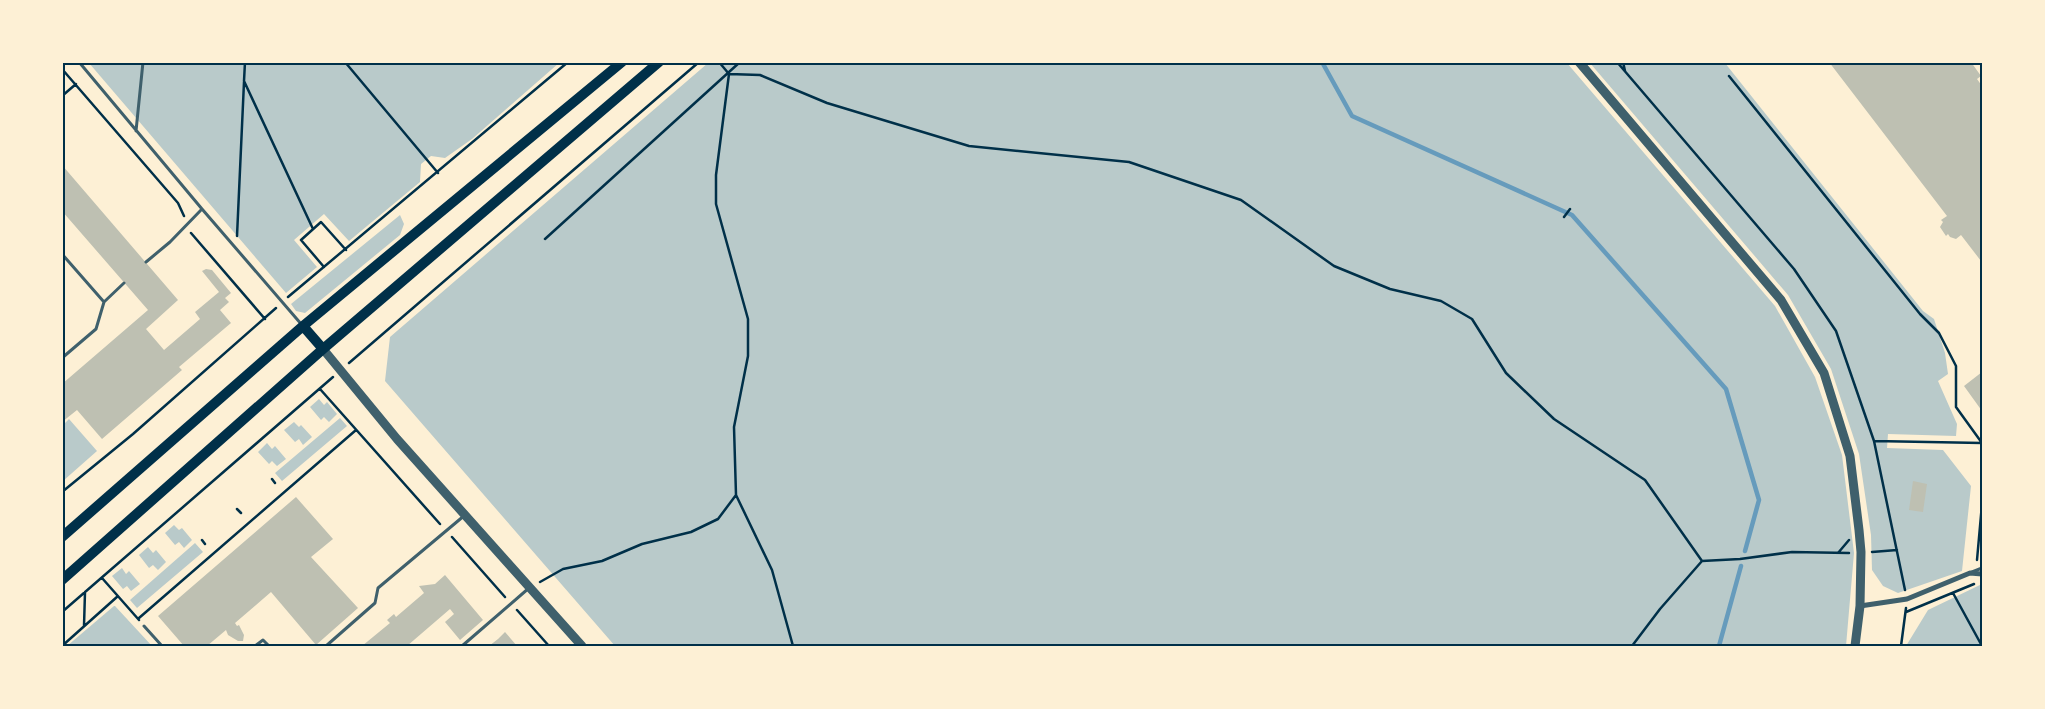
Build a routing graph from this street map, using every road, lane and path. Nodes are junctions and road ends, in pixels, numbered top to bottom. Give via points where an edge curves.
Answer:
1 (79, 62) edge
2 (143, 62) edge
3 (245, 62) edge
4 (345, 62) edge
5 (568, 62) edge
6 (622, 62) edge
7 (700, 62) edge
8 (719, 62) edge
9 (740, 62) edge
10 (1579, 62) edge
11 (1623, 62) edge
12 (655, 64) edge
13 (62, 69) edge
14 (1626, 73) dead end
15 (729, 74) junction
16 (1729, 76) dead end
17 (244, 81) junction
18 (76, 84) junction
19 (62, 96) edge
20 (136, 131) junction
21 (438, 173) junction
22 (202, 209) junction
23 (1570, 209) dead end
24 (1564, 217) dead end
25 (187, 223) junction
26 (313, 229) junction
27 (237, 236) dead end
28 (545, 239) dead end
29 (346, 250) junction
30 (62, 254) edge
31 (146, 262) dead end
32 (324, 267) junction
33 (124, 283) dead end
34 (104, 302) junction
35 (282, 302) junction
36 (265, 319) junction
37 (303, 326) junction
38 (322, 349) junction
39 (62, 358) edge
40 (341, 370) junction
41 (320, 389) junction
42 (356, 429) junction
43 (1874, 441) dead end
44 (1982, 443) edge
45 (272, 479) dead end
46 (275, 483) dead end
47 (62, 492) edge
48 (736, 495) junction
49 (1982, 504) edge
50 (237, 509) dead end
51 (241, 513) dead end
52 (465, 515) junction
53 (446, 531) junction
54 (62, 537) edge
55 (202, 540) dead end
56 (205, 544) dead end
57 (1897, 550) dead end
58 (1861, 552) junction
59 (1702, 561) junction
60 (1982, 568) edge
61 (1976, 570) junction
62 (1970, 573) junction
63 (1982, 574) edge
64 (102, 578) junction
65 (62, 580) edge
66 (1982, 585) edge
67 (530, 587) junction
68 (85, 592) junction
69 (1952, 593) junction
70 (118, 596) junction
71 (511, 604) junction
72 (1860, 606) junction
73 (62, 612) edge
74 (1906, 612) dead end
75 (138, 619) junction
76 (84, 626) junction
77 (144, 626) joint
78 (62, 646) edge
79 (162, 646) edge
80 (255, 646) edge
81 (270, 646) edge
82 (326, 646) edge
83 (462, 646) edge
84 (549, 646) edge
85 (582, 646) edge
86 (793, 646) edge
87 (1632, 646) edge
88 (1855, 646) edge
89 (1982, 646) edge

1 - 20 lane
2 - 20 lane
3 - 17 path
4 - 21 path
5 - 21 path
6 - 37 main road
7 - 40 path
8 - 15 path
9 - 15 path
10 - 58 street via 1781,300 1824,373 1850,456
11 - 14 path
12 - 38 main road
13 - 18 path
15 - 28 path
15 - 48 path via 716,175 716,204 748,319 748,356 734,427
15 - 59 path via 760,75 827,103 969,146 1129,162 1242,200 1334,266 1390,288 1441,301 1472,319 1506,373 1548,412 1645,480
16 - 44 path via 1920,314 1939,333 1956,366 1956,407
17 - 26 path
17 - 27 path
18 - 19 path
18 - 25 path via 178,203
20 - 22 lane
21 - 29 path
22 - 25 lane
22 - 35 lane
23 - 24 path
25 - 31 lane
25 - 36 path via 193,236
26 - 29 path via 321,222
26 - 32 path via 301,240
29 - 32 path
30 - 34 lane
32 - 35 path
33 - 34 lane
34 - 39 lane via 96,329
35 - 36 path
35 - 37 lane
36 - 47 path
37 - 38 main road
37 - 54 main road
38 - 40 street
38 - 65 main road
40 - 41 path
40 - 52 street
41 - 42 path
41 - 64 path
42 - 53 path
42 - 75 path
43 - 44 path
45 - 46 path
48 - 67 path via 718,519 691,532 642,544 602,561 563,569
48 - 86 path via 772,570
49 - 61 path
50 - 51 path
52 - 53 lane
52 - 67 street
53 - 71 path
53 - 82 lane via 378,588 375,603
55 - 56 path
57 - 58 path
58 - 59 path via 1792,552
58 - 72 street
59 - 87 path via 1660,608
60 - 61 lane
61 - 62 lane
62 - 63 street
62 - 72 street via 1907,599
64 - 68 path
64 - 70 path
66 - 69 path via 1973,584
67 - 71 lane
67 - 85 street
68 - 73 path
68 - 76 path
69 - 74 path
69 - 89 path
70 - 75 path
70 - 76 path
71 - 83 lane
71 - 84 path
72 - 88 street
75 - 77 path
76 - 78 path
77 - 79 lane
80 - 81 lane via 263,640

